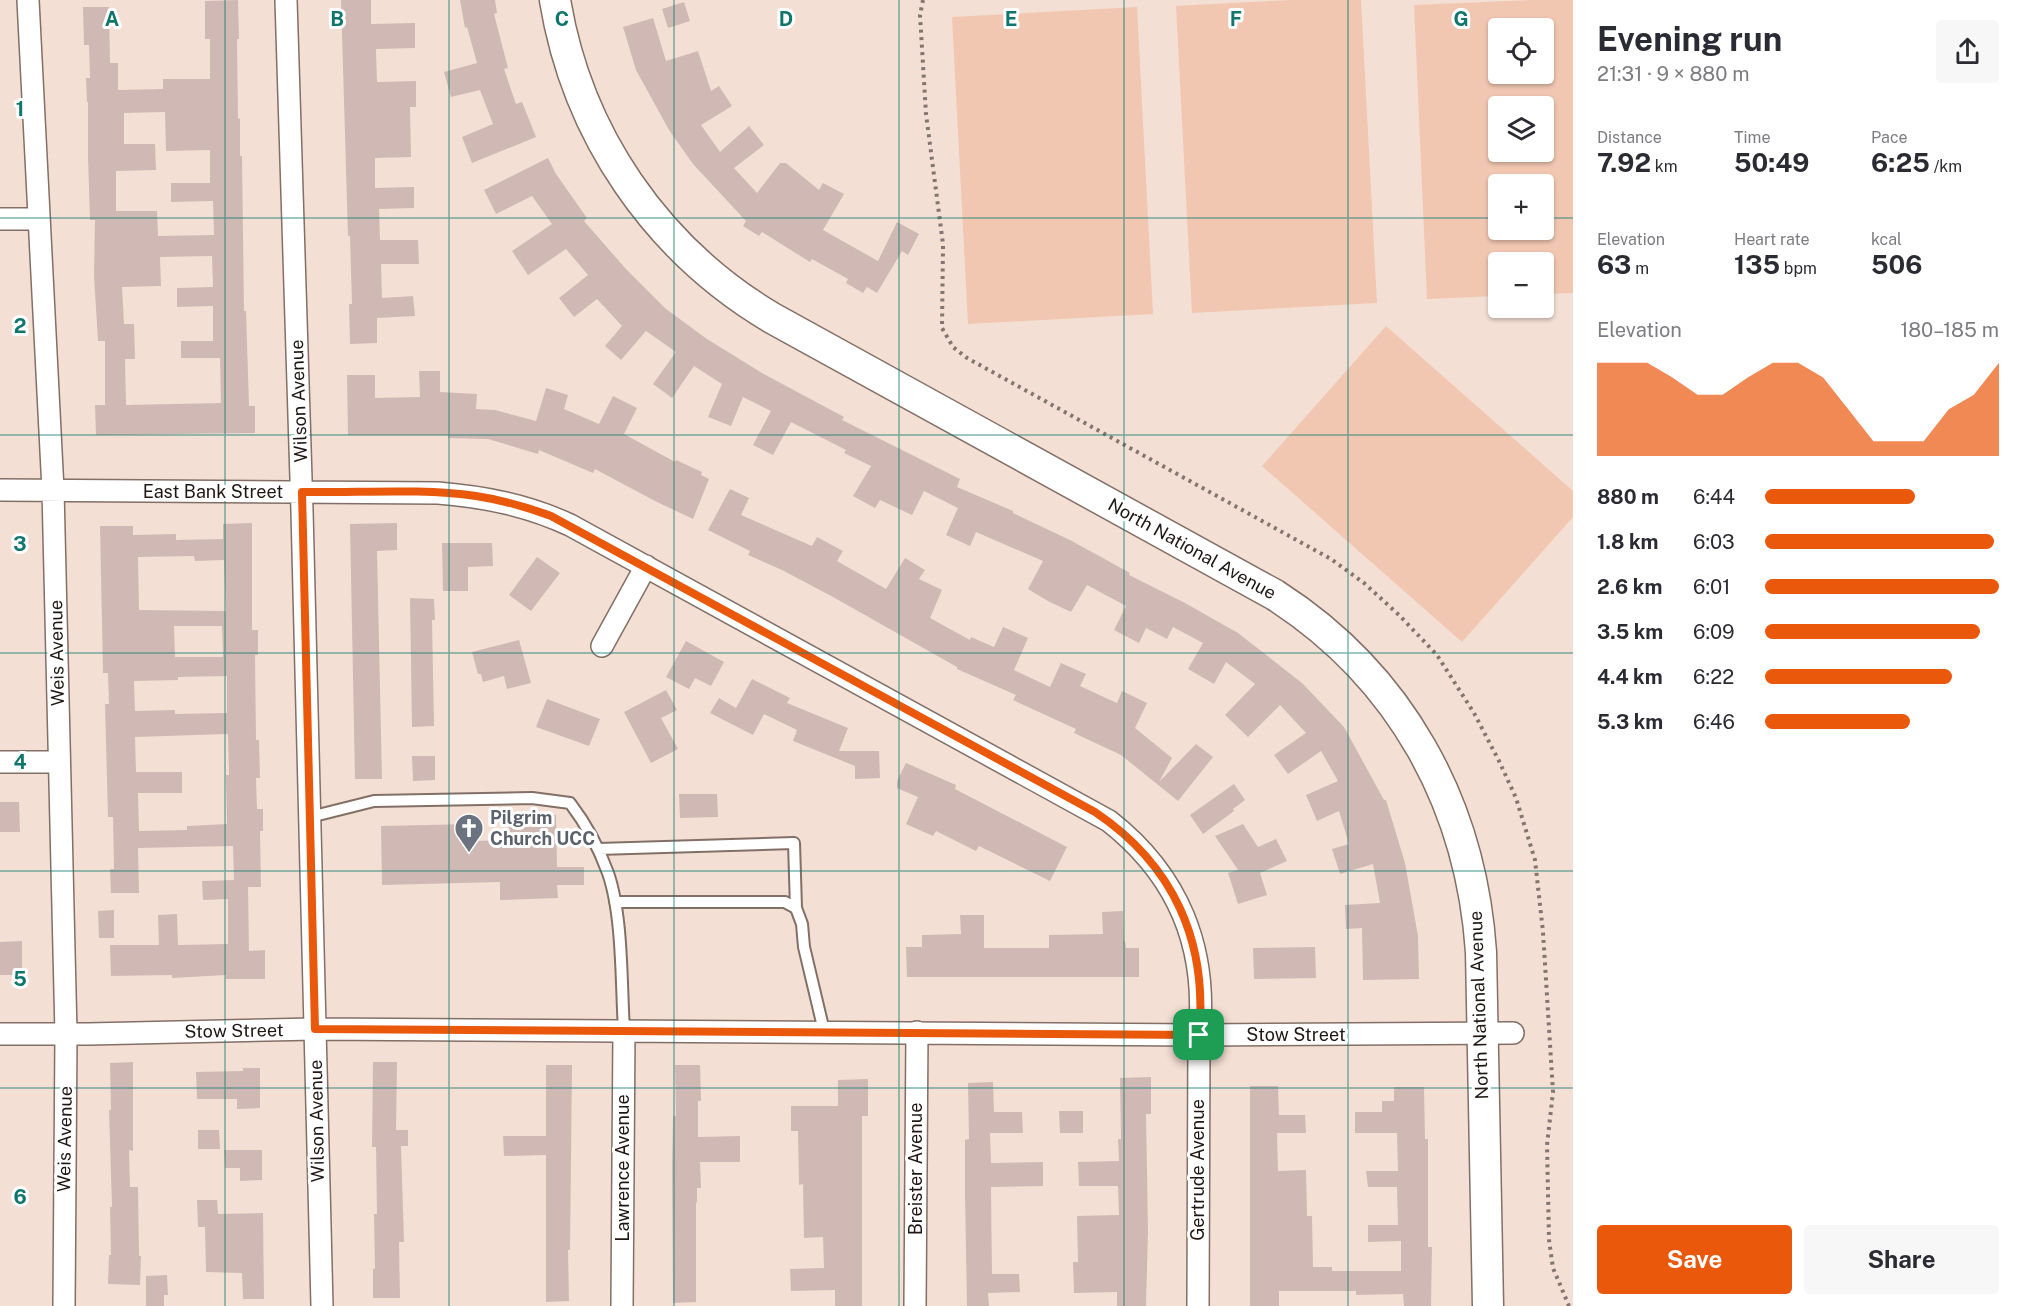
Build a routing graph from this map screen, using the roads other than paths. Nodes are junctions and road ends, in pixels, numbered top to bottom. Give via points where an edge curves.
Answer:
1 (28, 0) edge
2 (286, 0) edge
3 (555, 0) edge
4 (0, 219) edge
5 (39, 219) junction
6 (0, 490) edge
7 (53, 490) junction
8 (302, 492) junction
9 (646, 566) junction
10 (602, 646) dead end
11 (0, 762) edge
12 (60, 762) junction
13 (310, 817) junction
14 (598, 849) junction
15 (615, 902) junction
16 (796, 908) junction
17 (315, 1029) junction
18 (624, 1030) junction
19 (824, 1031) junction
20 (917, 1032) junction
21 (1513, 1033) dead end
22 (0, 1034) edge
23 (66, 1034) junction
24 (1481, 1034) junction
25 (1199, 1035) junction
26 (64, 1306) edge
27 (322, 1306) edge
28 (622, 1306) edge
29 (915, 1306) edge
30 (1198, 1306) edge
31 (1488, 1306) edge

1 - 5 street, Weis Avenue
2 - 8 street, Wilson Avenue
3 - 24 street, North National Avenue via 574,77 609,154 653,218 713,278 772,318 1275,595 1315,623 1366,671 1400,713 1424,753 1461,838 1479,929
4 - 5 street
5 - 7 street, Weis Avenue
6 - 7 street, East Bank Street
7 - 8 street, East Bank Street
7 - 12 street, Weis Avenue
8 - 9 street, East Bank Street via 438,493 496,500 551,516
8 - 13 street, Wilson Avenue
9 - 10 street
9 - 25 street, East Bank Street via 1085,807 1121,831 1163,877 1188,926 1200,979
11 - 12 street
12 - 23 street, Weis Avenue
13 - 14 lane via 374,801 532,798 570,803
13 - 17 street, Wilson Avenue
14 - 15 lane
14 - 16 lane via 794,843
15 - 16 lane via 785,902
15 - 18 lane
16 - 19 lane
17 - 18 street, Stow Street
17 - 23 street, Stow Street
17 - 27 street, Wilson Avenue
18 - 19 street, Stow Street
18 - 28 street, Lawrence Avenue
19 - 20 street, Stow Street
20 - 25 street, Stow Street
20 - 29 street, Breister Avenue
21 - 24 street, Stow Street
22 - 23 street, Stow Street
23 - 26 street, Weis Avenue
24 - 25 street, Stow Street
24 - 31 street, North National Avenue
25 - 30 street, Gertrude Avenue

